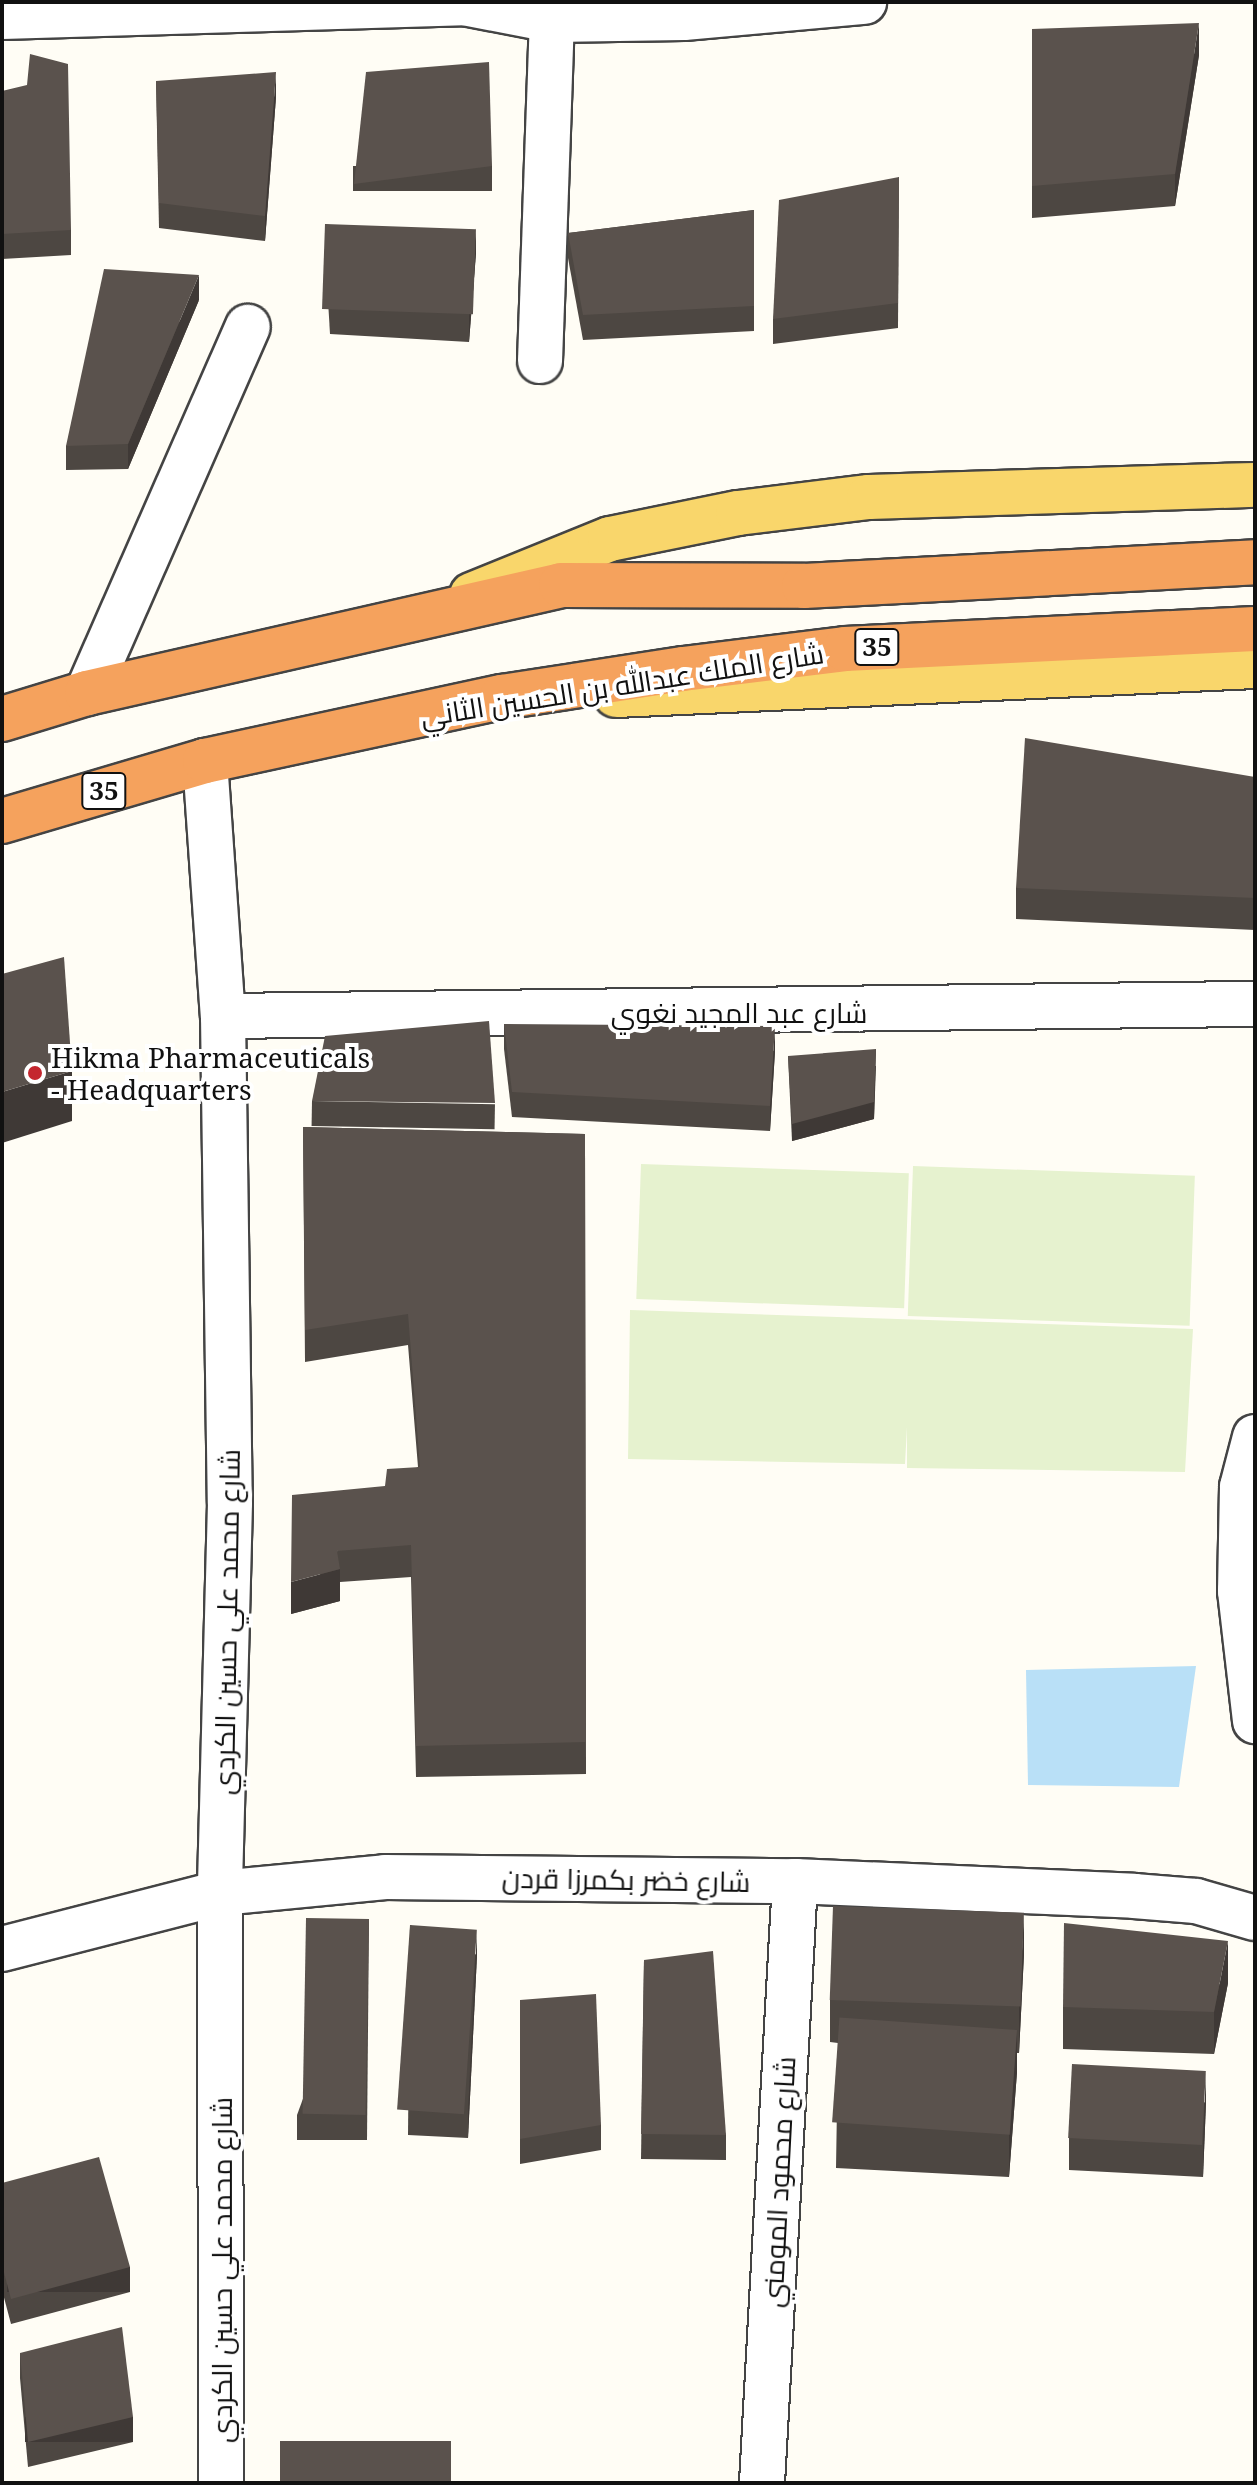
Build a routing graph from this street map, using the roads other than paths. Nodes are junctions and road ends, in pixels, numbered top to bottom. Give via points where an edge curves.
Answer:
1 (864, 2) edge
2 (464, 3) edge
3 (683, 10) edge
4 (2, 17) edge
5 (552, 20) junction
6 (248, 327) dead end
7 (540, 361) dead end
8 (1255, 485) edge
9 (1255, 562) edge
10 (434, 613) junction
11 (1255, 629) edge
12 (1255, 666) edge
13 (87, 693) junction
14 (502, 697) junction
15 (2, 719) edge
16 (205, 761) junction
17 (2, 821) edge
18 (1255, 1004) edge
19 (223, 1016) junction
20 (1255, 1437) edge
21 (1255, 1721) edge
22 (795, 1881) junction
23 (220, 1893) junction
24 (1255, 1918) edge
25 (2, 1949) edge
26 (221, 2483) edge
27 (762, 2483) edge

1 - 3 street
2 - 4 street
2 - 5 street
3 - 5 street
5 - 7 street
6 - 13 street
8 - 10 main road via 869,497 738,513 610,539
9 - 10 highway, 35 via 804,586 561,585
10 - 13 highway, 35
11 - 14 highway, شارع الملك عبدالله بن الحسين الثاني / 35 via 845,649
12 - 14 main road
13 - 15 highway, 35
14 - 16 highway, شارع الملك عبدالله بن الحسين الثاني / 35
16 - 17 highway, شارع الملك عبدالله بن الحسين الثاني / 35
16 - 19 street, شارع محمد علي حسين الكردي
18 - 19 street, شارع عبد المجيد نغوي
19 - 23 street, شارع محمد علي حسين الكردي via 230,1503
20 - 21 street via 1242,1487 1240,1591
22 - 23 street, شارع خضر بكمرزا قردن via 385,1877
22 - 24 street, شارع خضر بكمرزا قردن via 1165,1899
22 - 27 street, شارع محمود المومني
23 - 25 street, شارع خضر بكمرزا قردن
23 - 26 street, شارع محمد علي حسين الكردي

